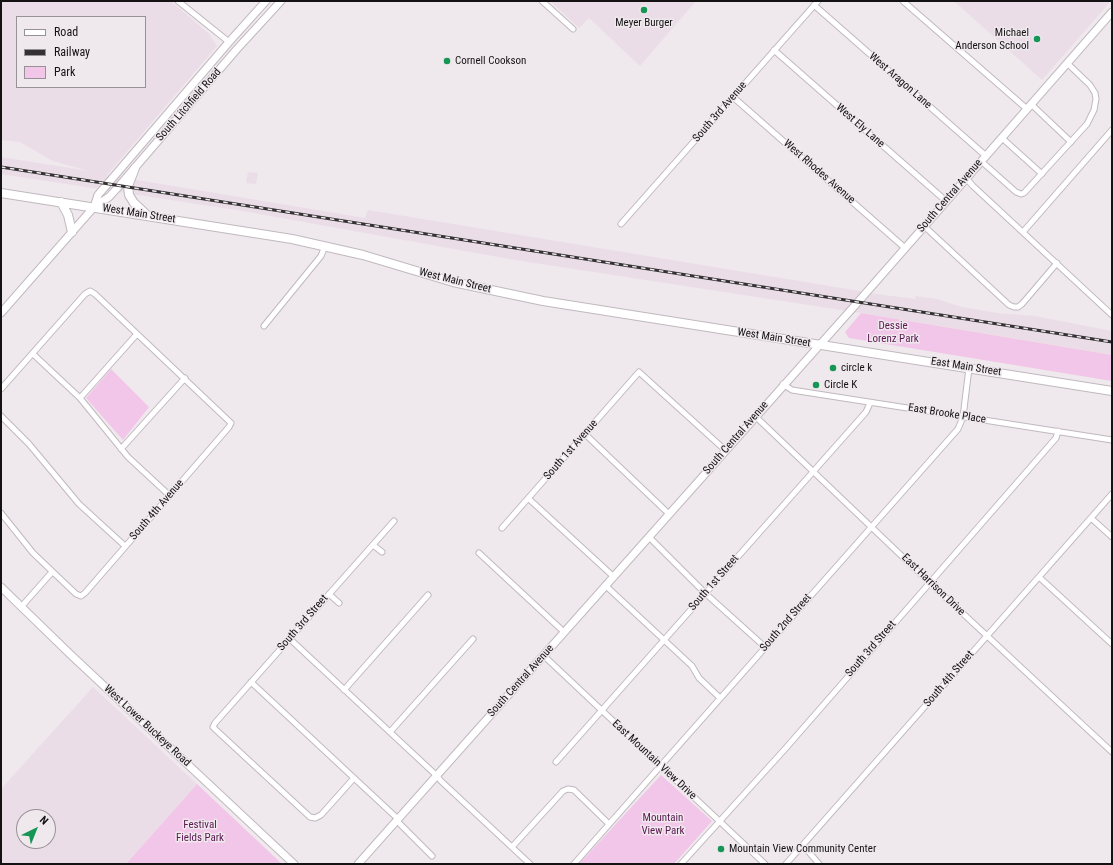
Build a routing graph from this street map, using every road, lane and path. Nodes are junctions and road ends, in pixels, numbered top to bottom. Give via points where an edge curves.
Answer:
1 (178, 1) edge
2 (266, 1) edge
3 (281, 1) edge
4 (542, 1) edge
5 (903, 1) edge
6 (816, 3) edge
7 (1112, 12) edge
8 (573, 29) dead end
9 (229, 42) junction
10 (237, 49) junction
11 (774, 50) junction
12 (1067, 63) junction
13 (733, 97) junction
14 (1029, 107) junction
15 (1112, 130) edge
16 (1002, 138) junction
17 (1071, 142) junction
18 (983, 158) junction
19 (135, 168) junction
20 (1042, 174) junction
21 (966, 178) junction
22 (1, 193) edge
23 (946, 201) junction
24 (61, 202) junction
25 (94, 207) junction
26 (148, 216) junction
27 (621, 224) dead end
28 (924, 226) junction
29 (72, 232) junction
30 (1023, 232) junction
31 (325, 246) junction
32 (904, 248) junction
33 (1057, 263) junction
34 (1111, 311) edge
35 (1, 313) edge
36 (264, 326) dead end
37 (137, 334) junction
38 (819, 345) junction
39 (33, 354) junction
40 (969, 368) junction
41 (185, 378) junction
42 (783, 384) junction
43 (1, 390) edge
44 (1112, 391) edge
45 (80, 398) junction
46 (870, 403) junction
47 (1, 416) edge
48 (755, 416) junction
49 (962, 417) junction
50 (1058, 431) junction
51 (585, 434) junction
52 (1112, 440) edge
53 (121, 449) junction
54 (725, 450) junction
55 (813, 471) junction
56 (1112, 494) edge
57 (169, 495) junction
58 (529, 499) junction
59 (1, 514) edge
60 (669, 514) junction
61 (1091, 518) junction
62 (394, 521) dead end
63 (872, 526) junction
64 (502, 528) dead end
65 (649, 537) junction
66 (1112, 537) edge
67 (373, 545) junction
68 (125, 546) junction
69 (382, 552) dead end
70 (479, 553) dead end
71 (52, 572) junction
72 (614, 577) junction
73 (1039, 577) junction
74 (929, 582) junction
75 (606, 586) junction
76 (1, 587) edge
77 (705, 593) junction
78 (329, 594) junction
79 (428, 595) dead end
80 (339, 603) dead end
81 (22, 606) junction
82 (564, 632) junction
83 (987, 636) junction
84 (290, 639) junction
85 (473, 639) dead end
86 (664, 640) junction
87 (1112, 644) edge
88 (765, 647) junction
89 (543, 655) junction
90 (251, 682) junction
91 (344, 690) junction
92 (720, 698) junction
93 (602, 711) junction
94 (390, 732) junction
95 (1112, 752) edge
96 (556, 762) dead end
97 (660, 766) junction
98 (436, 775) junction
99 (354, 778) junction
100 (398, 820) junction
101 (719, 821) junction
102 (609, 824) junction
103 (803, 844) junction
104 (512, 847) junction
105 (432, 856) dead end
106 (294, 864) edge
107 (358, 864) edge
108 (530, 864) edge
109 (574, 864) edge
110 (681, 864) edge
111 (765, 864) edge
112 (786, 864) edge
113 (819, 864) edge

1 - 9 street
2 - 9 street, South Litchfield Road
3 - 10 street, South Litchfield Road
4 - 8 street
5 - 14 street
6 - 11 street, South 3rd Avenue
6 - 18 street, West Aragon Lane
7 - 12 street, South Central Avenue
9 - 10 street
9 - 25 street, South Litchfield Road via 98,195
10 - 19 street, South Litchfield Road
11 - 13 street, South 3rd Avenue
11 - 23 street, West Ely Lane
12 - 14 street, South Central Avenue
12 - 17 street via 1090,85 1096,99 1089,121
13 - 27 street, South 3rd Avenue
13 - 32 street, West Rhodes Avenue
14 - 16 street, South Central Avenue
14 - 17 street
15 - 30 street
16 - 18 street, South Central Avenue
16 - 20 street
17 - 20 street
18 - 20 street, West Aragon Lane via 1021,194
18 - 21 street, South Central Avenue
19 - 25 street, South Litchfield Road via 109,198
19 - 26 main road via 128,186 129,195
21 - 23 street, South Central Avenue
21 - 30 street
22 - 24 main road, West Main Street
23 - 28 street, South Central Avenue
24 - 25 main road, West Main Street
24 - 29 main road via 68,215
25 - 26 main road, West Main Street
25 - 29 street, South Litchfield Road
26 - 31 main road, West Main Street via 255,232
28 - 32 street, South Central Avenue
28 - 33 street via 1009,305 1018,307
29 - 35 street, South Litchfield Road
30 - 33 street
31 - 36 street via 321,256
31 - 38 main road, West Main Street via 498,292
32 - 38 street, South Central Avenue
33 - 34 street
37 - 39 street via 90,291
37 - 41 street
37 - 45 street
38 - 40 main road, East Main Street
38 - 42 street, South Central Avenue
39 - 43 street
39 - 45 street
40 - 44 main road, East Main Street
40 - 49 street, South 2nd Street
41 - 53 street
41 - 57 street, South 4th Avenue via 231,422
42 - 46 street, East Brooke Place via 792,390
42 - 48 street, South Central Avenue
45 - 53 street
46 - 49 street, East Brooke Place
46 - 55 street, South 1st Street via 866,412
47 - 68 street via 29,444 79,504
48 - 54 street, South Central Avenue
48 - 55 street, East Harrison Drive
49 - 50 street, East Brooke Place
49 - 63 street, South 2nd Street via 958,430
50 - 52 street, East Brooke Place
50 - 74 street, South 3rd Street via 1056,438
51 - 54 street, South 1st Avenue via 639,372
51 - 58 street, South 1st Avenue
51 - 60 street
53 - 57 street
54 - 60 street, South Central Avenue
55 - 63 street, East Harrison Drive
55 - 77 street, South 1st Street
56 - 61 street, South 4th Street
57 - 68 street, South 4th Avenue
58 - 64 street, South 1st Avenue
58 - 72 street
59 - 71 street
60 - 65 street, South Central Avenue
61 - 66 street
61 - 73 street, South 4th Street
62 - 67 street, South 3rd Street
63 - 74 street, East Harrison Drive
63 - 88 street, South 2nd Street
65 - 72 street, South Central Avenue
65 - 77 street
67 - 69 street
67 - 78 street, South 3rd Street
68 - 71 street, South 4th Avenue via 81,596
70 - 82 street
71 - 81 street
72 - 75 street, South Central Avenue
73 - 83 street, South 4th Street
73 - 87 street
74 - 83 street, East Harrison Drive
74 - 101 street, South 3rd Street
75 - 82 street, South Central Avenue
75 - 86 street
76 - 81 street, West Lower Buckeye Road
77 - 86 street, South 1st Street
77 - 88 street
78 - 80 street
78 - 84 street, South 3rd Street
79 - 91 street
81 - 106 street, West Lower Buckeye Road
82 - 89 street, South Central Avenue
83 - 95 street, East Harrison Drive
83 - 103 street, South 4th Street
84 - 90 street, South 3rd Street
84 - 91 street
85 - 94 street
86 - 92 street via 692,666 699,678
86 - 93 street, South 1st Street
88 - 92 street, South 2nd Street
89 - 93 street, East Mountain View Drive
89 - 98 street, South Central Avenue
90 - 99 street
90 - 99 street, South 3rd Street via 215,723 216,730 310,817 321,815
91 - 94 street
92 - 97 street, South 2nd Street
93 - 96 street, South 1st Street
93 - 97 street, East Mountain View Drive
94 - 98 street
97 - 101 street, East Mountain View Drive
97 - 102 street, South 2nd Street
98 - 100 street, South Central Avenue
98 - 104 street
99 - 100 street
100 - 105 street
100 - 107 street, South Central Avenue
101 - 110 street, South 3rd Street
101 - 111 street, East Mountain View Drive
102 - 104 street via 574,790 568,789
102 - 109 street, South 2nd Street
103 - 112 street, South 4th Street
103 - 113 street
104 - 108 street

